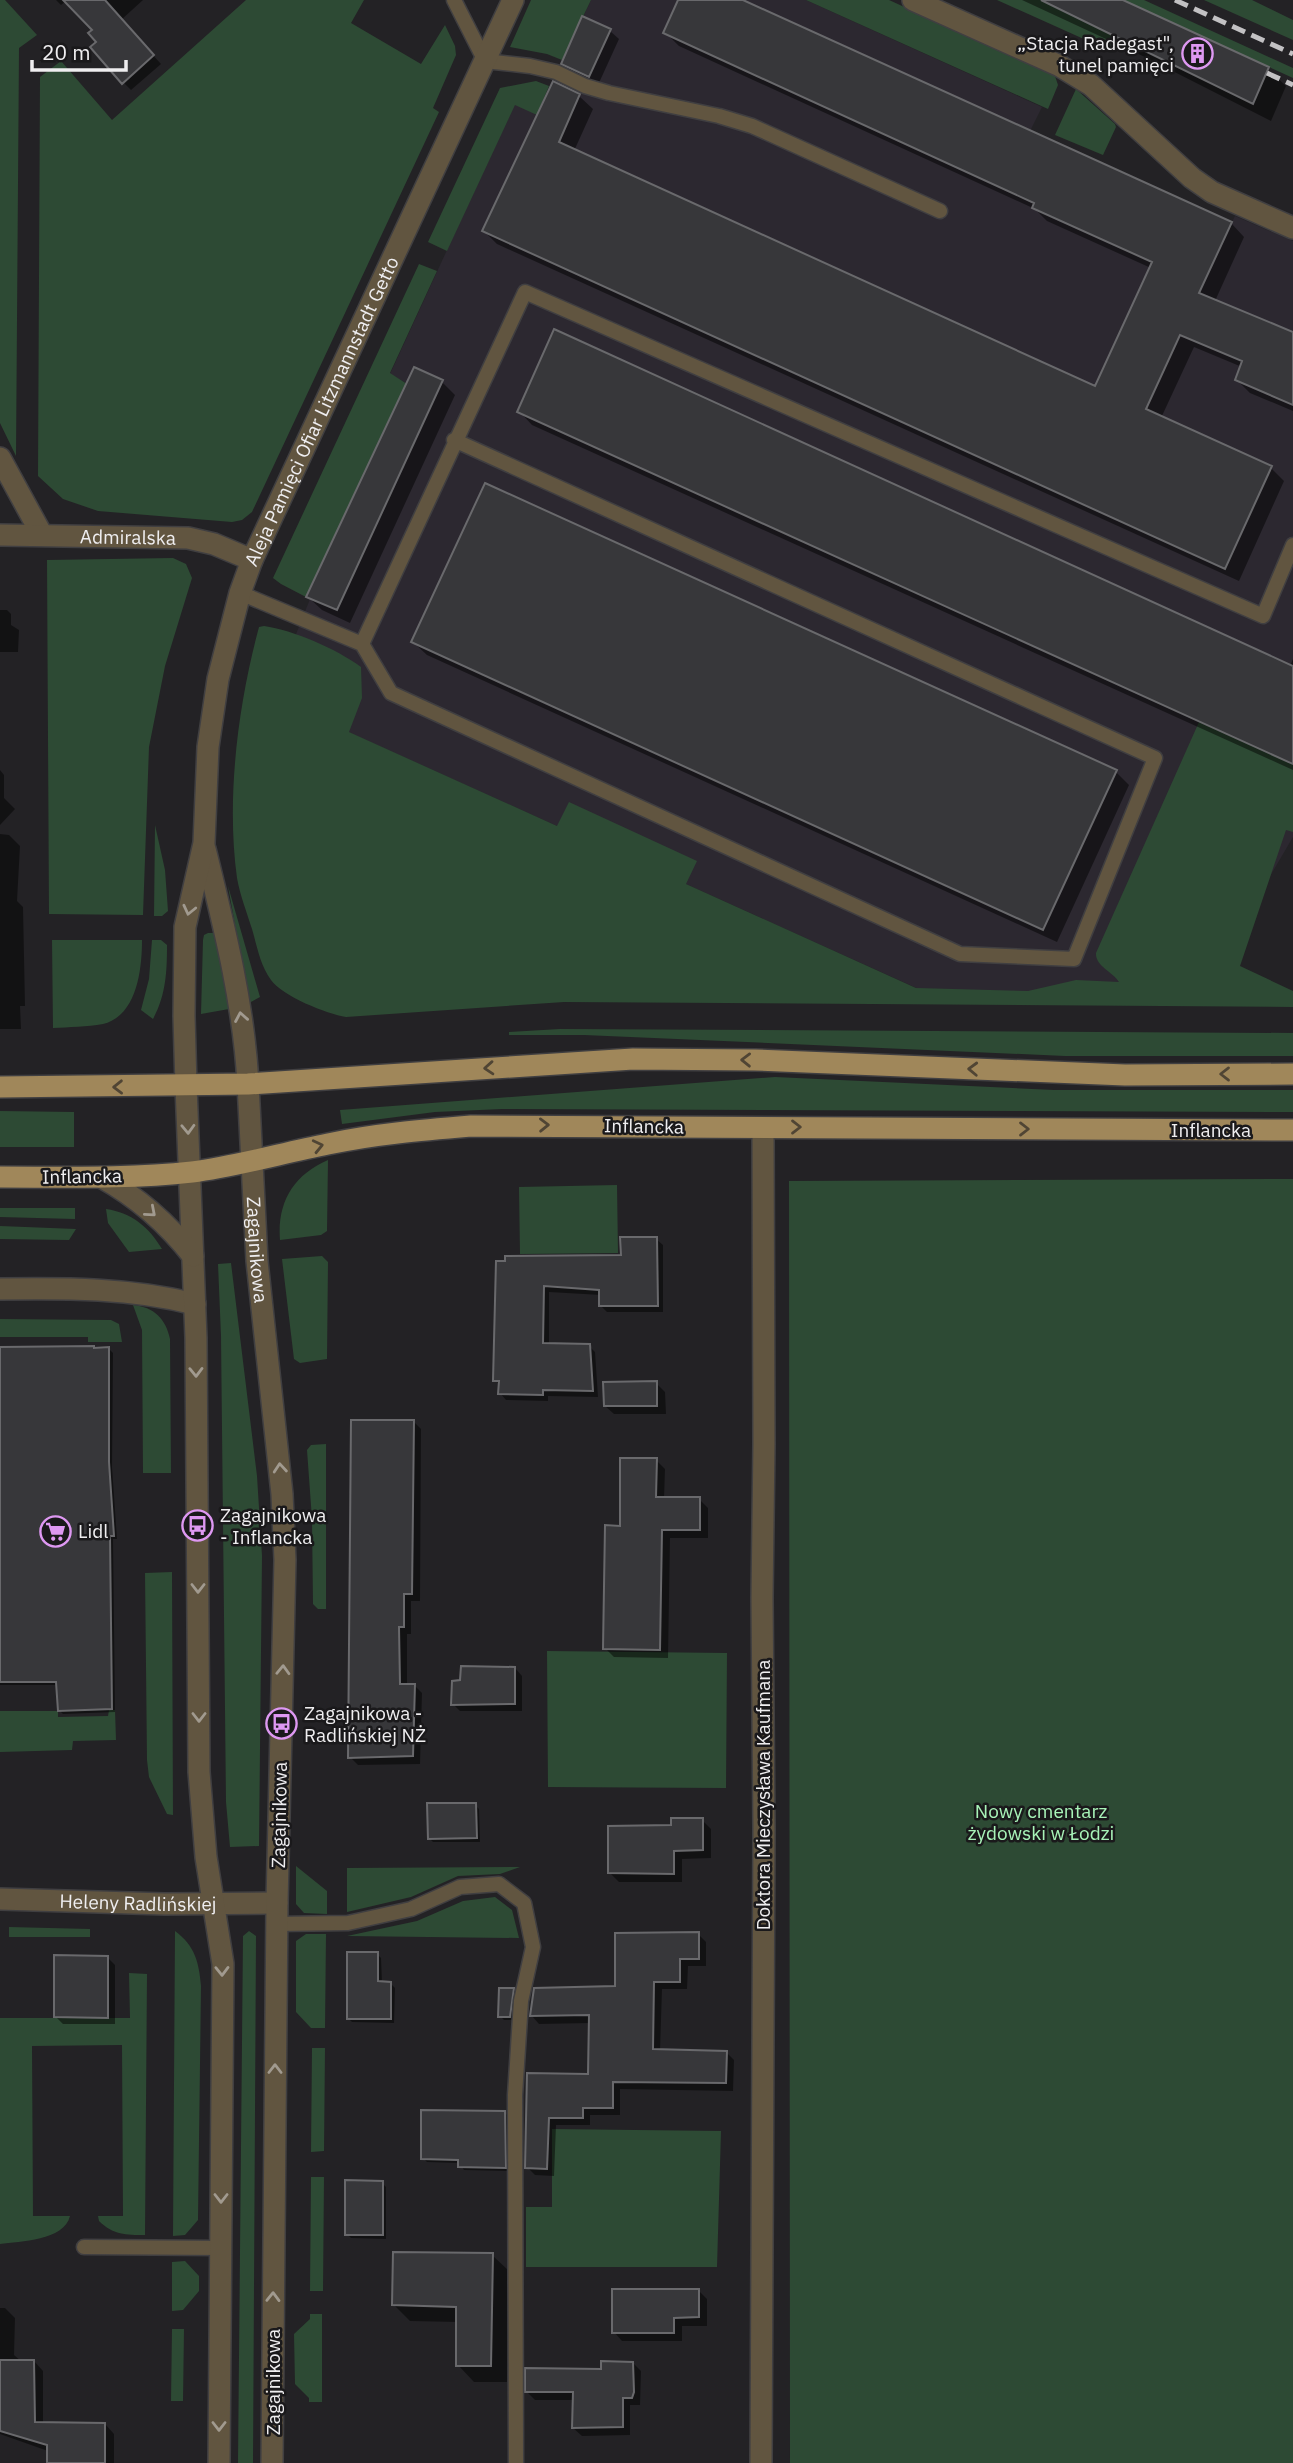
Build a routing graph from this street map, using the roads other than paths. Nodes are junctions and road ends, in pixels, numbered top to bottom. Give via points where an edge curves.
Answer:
1 (454, 0) edge
2 (513, 0) edge
3 (913, 0) edge
4 (485, 61) junction
5 (940, 211) dead end
6 (1293, 228) edge
7 (454, 440) junction
8 (0, 458) edge
9 (0, 535) edge
10 (42, 535) junction
11 (1293, 545) edge
12 (252, 560) junction
13 (240, 593) junction
14 (362, 644) junction
15 (204, 844) junction
16 (1293, 1073) edge
17 (248, 1084) junction
18 (186, 1086) junction
19 (0, 1087) edge
20 (763, 1128) junction
21 (1293, 1130) edge
22 (252, 1162) junction
23 (190, 1172) junction
24 (0, 1177) edge
25 (101, 1177) junction
26 (193, 1256) junction
27 (0, 1289) edge
28 (195, 1304) junction
29 (0, 1899) edge
30 (213, 1903) junction
31 (277, 1914) junction
32 (84, 2247) dead end
33 (221, 2248) junction
34 (219, 2463) edge
35 (272, 2463) edge
36 (516, 2463) edge
37 (761, 2463) edge

1 - 4 lane
2 - 4 street, Aleja Pamięci Ofiar Litzmannstadt Getto
3 - 6 street via 1060,66 1091,85 1212,192
4 - 5 lane via 556,72 609,93 752,125
4 - 12 street, Aleja Pamięci Ofiar Litzmannstadt Getto
7 - 11 lane via 525,292 1263,616
7 - 14 lane
7 - 14 lane via 1155,758 1074,959 960,954 391,693
8 - 10 street
9 - 10 street, Admiralska
10 - 12 street, Admiralska via 188,538
12 - 13 street, Aleja Pamięci Ofiar Litzmannstadt Getto
13 - 14 lane
13 - 15 street, Aleja Pamięci Ofiar Litzmannstadt Getto via 212,714
17 -> 15 street, Aleja Pamięci Ofiar Litzmannstadt Getto via 242,1016
15 -> 18 street, Aleja Pamięci Ofiar Litzmannstadt Getto via 185,927
16 -> 17 main road via 1125,1075 633,1059
17 - 18 main road
17 - 22 street, Zagajnikowa
18 -> 19 main road
18 -> 23 street
20 -> 21 main road, Inflancka
22 -> 20 main road, Inflancka via 335,1142 471,1126
20 - 37 street, Doktora Mieczysława Kaufmana
22 - 23 main road, Inflancka
31 -> 22 street, Zagajnikowa via 285,1560
23 - 25 main road, Inflancka
23 - 26 street
24 - 25 main road, Inflancka
25 -> 26 street via 151,1212
26 - 28 street
27 - 28 street via 134,1292
28 -> 30 street via 200,1772
29 - 30 street, Heleny Radlińskiej
30 - 31 street, Heleny Radlińskiej
30 -> 33 street via 223,1964
35 -> 31 street, Zagajnikowa
31 - 36 lane via 348,1923 411,1909 460,1887 499,1884 524,1903 533,1947 521,2001 515,2095
32 - 33 lane
33 -> 34 street

